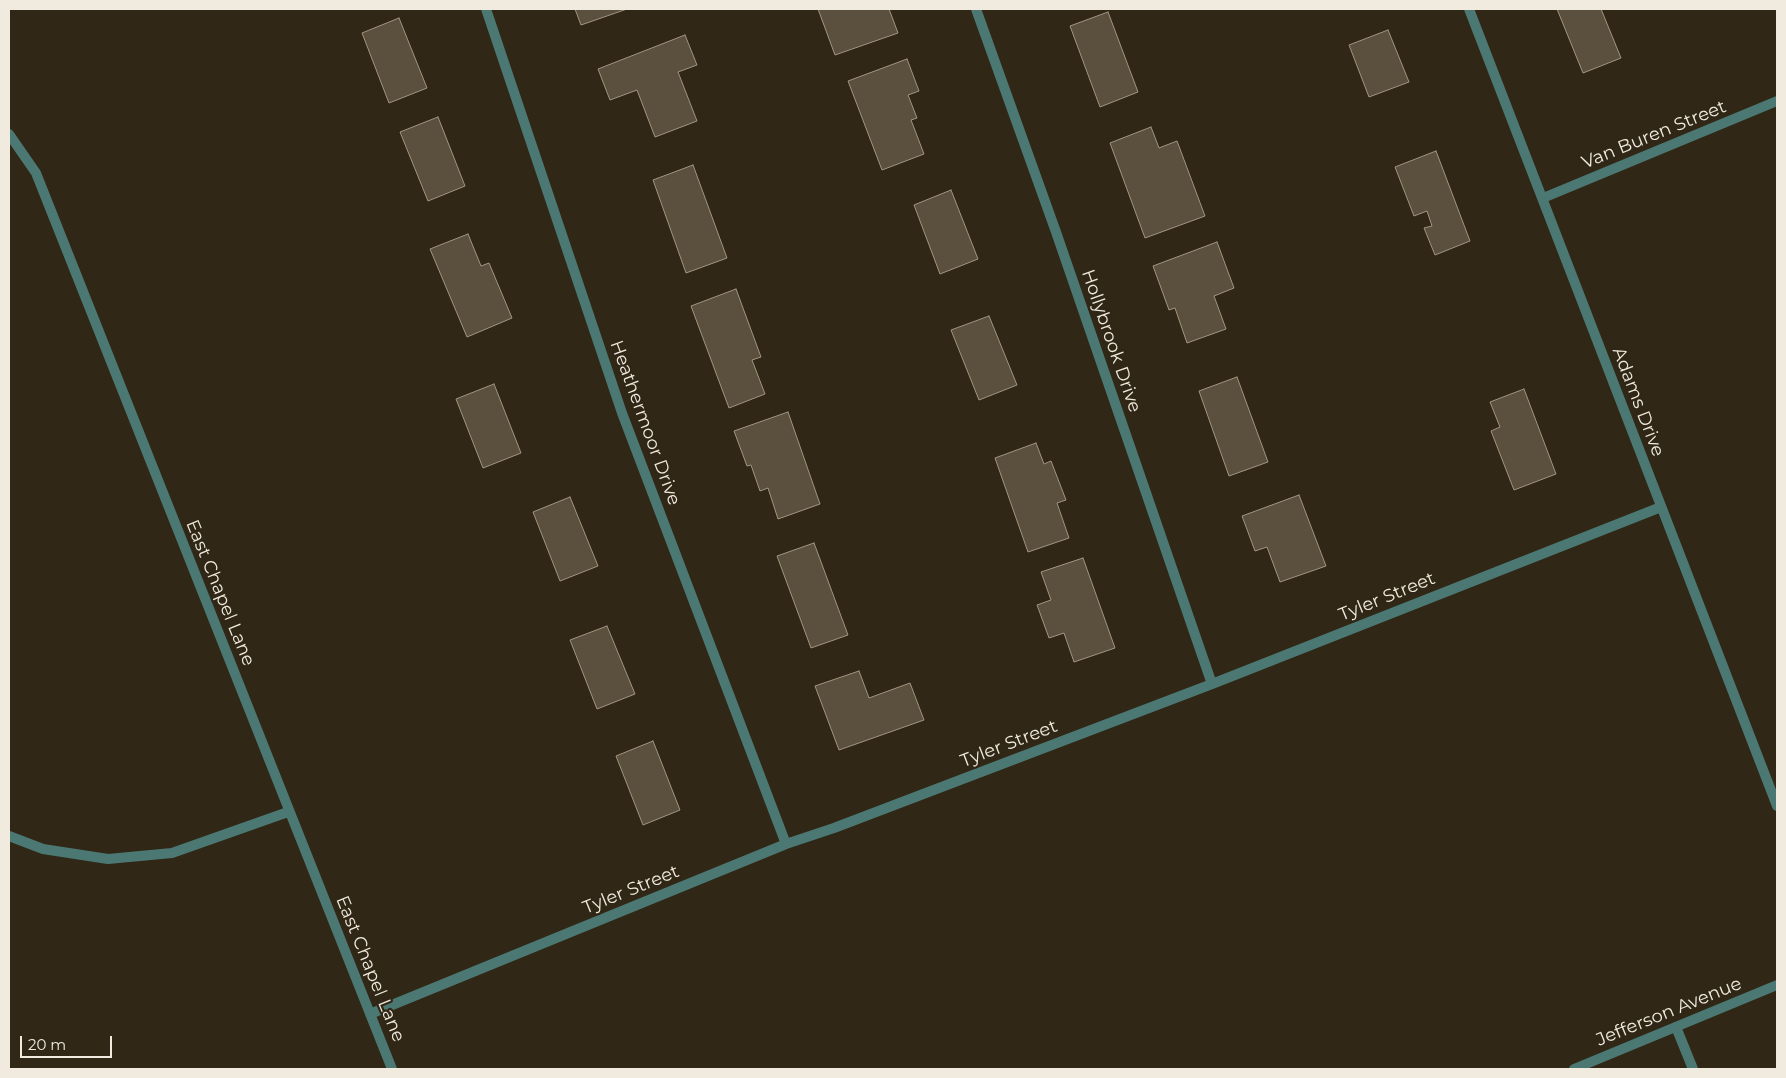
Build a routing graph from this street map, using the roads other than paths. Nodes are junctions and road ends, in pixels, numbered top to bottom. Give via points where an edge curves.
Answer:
1 (486, 9) edge
2 (976, 9) edge
3 (1469, 9) edge
4 (1777, 101) edge
5 (9, 134) edge
6 (1542, 198) junction
7 (1661, 507) junction
8 (1212, 684) junction
9 (1777, 806) edge
10 (288, 812) junction
11 (9, 836) edge
12 (786, 844) junction
13 (1777, 985) edge
14 (370, 1014) junction
15 (1676, 1027) junction
16 (392, 1069) edge
17 (1574, 1069) edge
18 (1693, 1069) edge

1 - 12 street, Heathermoor Drive via 622,413
2 - 8 street, Hollybrook Drive
3 - 6 street, Adams Drive
4 - 6 street, Van Buren Street
5 - 10 street, East Chapel Lane via 36,172
6 - 7 street, Adams Drive
7 - 8 street, Tyler Street
7 - 9 street, Adams Drive
8 - 12 street, Tyler Street
10 - 11 street via 172,853 108,859 43,849
10 - 14 street, East Chapel Lane
12 - 14 street, Tyler Street
13 - 15 street, Jefferson Avenue
14 - 16 street, East Chapel Lane
15 - 17 street, Jefferson Avenue
15 - 18 street

